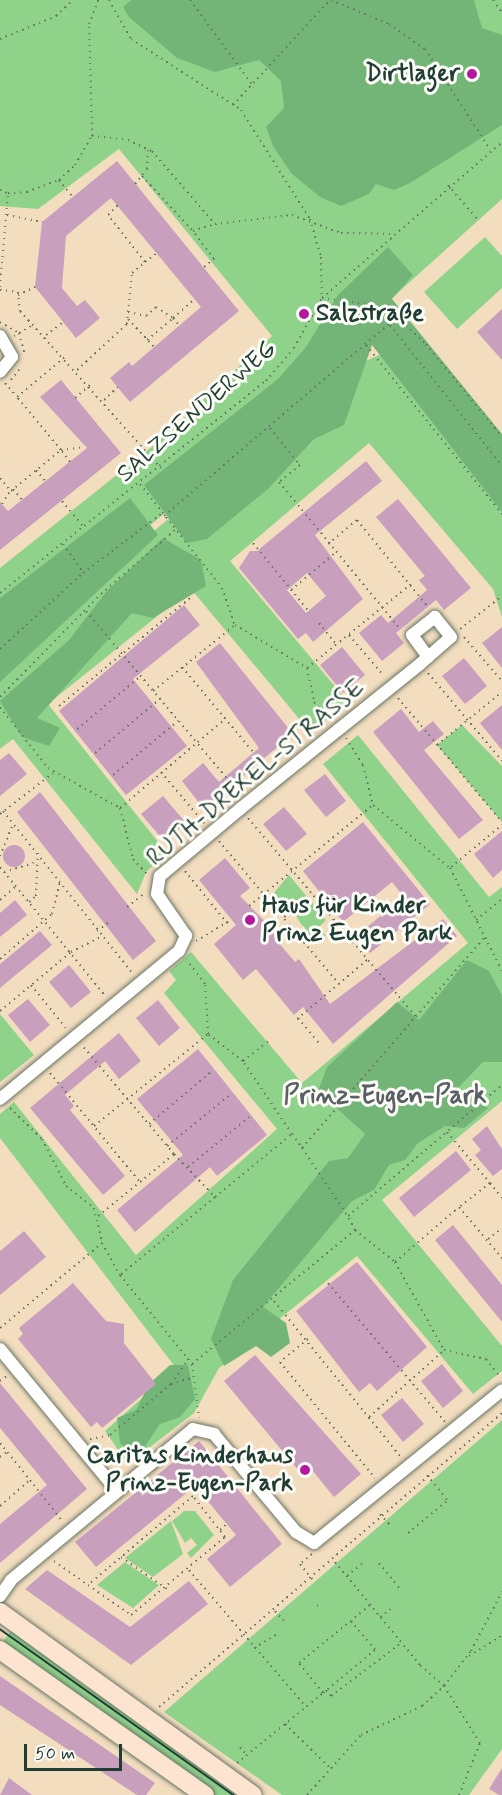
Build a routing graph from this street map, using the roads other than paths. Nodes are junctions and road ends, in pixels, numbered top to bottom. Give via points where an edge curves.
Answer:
1 (3, 338) edge
2 (3, 378) edge
3 (424, 660) junction
4 (2, 1098) edge
5 (0, 1349) edge
6 (502, 1390) edge
7 (117, 1491) junction
8 (0, 1596) edge
9 (0, 1612) edge
10 (0, 1650) edge
11 (205, 1795) edge
12 (253, 1795) edge

1 - 2 street via 12,357
3 - 3 street, RUTH-DREXEL-STRASSE via 455,634 435,617 412,635
3 - 4 street, RUTH-DREXEL-STRASSE via 177,862 156,884 183,927 182,948
5 - 7 street
6 - 7 street via 318,1541 308,1543 214,1434 201,1426
7 - 8 street via 43,1553
9 - 12 main road
10 - 11 main road

